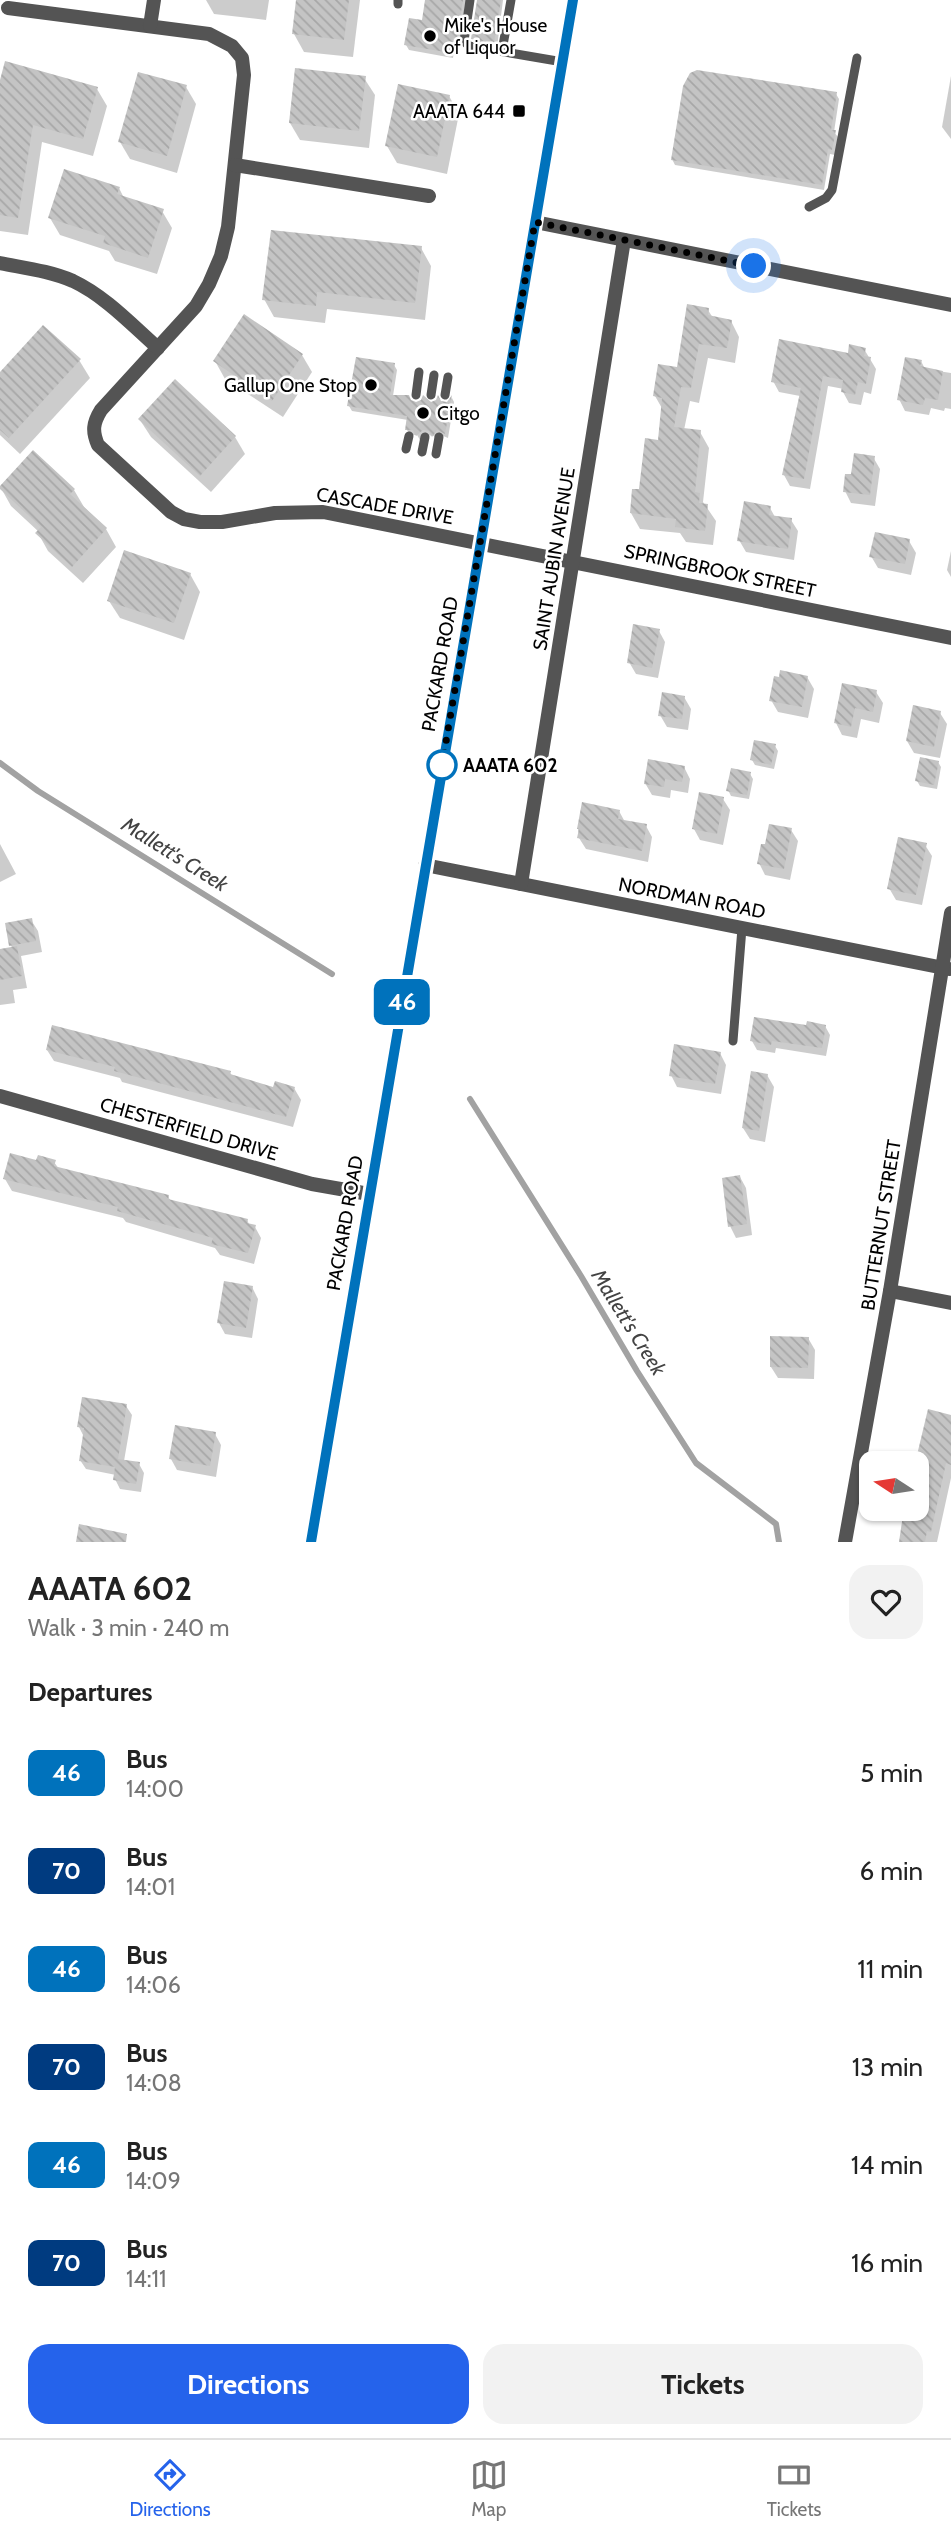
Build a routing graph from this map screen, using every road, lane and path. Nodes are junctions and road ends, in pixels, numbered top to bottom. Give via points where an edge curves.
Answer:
1 (154, 0) edge
2 (470, 0) edge
3 (511, 0) edge
4 (573, 0) edge
5 (8, 8) dead end
6 (150, 26) junction
7 (502, 51) junction
8 (857, 58) dead end
9 (563, 62) junction
10 (235, 165) junction
11 (429, 196) dead end
12 (809, 207) dead end
13 (535, 222) junction
14 (624, 240) junction
15 (0, 263) edge
16 (951, 305) edge
17 (158, 348) junction
18 (419, 372) dead end
19 (434, 375) dead end
20 (448, 377) dead end
21 (416, 395) dead end
22 (431, 395) dead end
23 (445, 395) dead end
24 (409, 436) dead end
25 (425, 436) dead end
26 (439, 437) dead end
27 (406, 449) dead end
28 (422, 452) dead end
29 (436, 454) dead end
30 (480, 543) junction
31 (574, 560) junction
32 (951, 638) edge
33 (425, 865) junction
34 (521, 884) junction
35 (951, 914) edge
36 (742, 928) junction
37 (947, 969) edge
38 (733, 1041) dead end
39 (0, 1096) edge
40 (369, 1194) junction
41 (890, 1291) junction
42 (951, 1303) edge
43 (311, 1542) edge
44 (845, 1542) edge

1 - 6 street
2 - 7 lane via 464,41
3 - 7 lane via 503,19
4 - 9 main road, PACKARD ROAD
5 - 6 street, CASCADE DRIVE
6 - 10 street, CASCADE DRIVE via 208,34 232,46 242,58
7 - 9 lane
8 - 12 lane via 832,190
9 - 13 main road, PACKARD ROAD
10 - 11 street
10 - 17 street, CASCADE DRIVE via 221,256 196,306
13 - 14 street
13 - 30 main road, PACKARD ROAD
14 - 16 street
14 - 31 street, SAINT AUBIN AVENUE
15 - 17 street via 75,282
17 - 30 street, CASCADE DRIVE via 101,410 93,434 98,445 171,512 200,522 222,523 275,513 323,512
18 - 21 lane
19 - 22 lane
20 - 23 lane
24 - 27 lane
25 - 28 lane
26 - 29 lane
30 - 31 street, SPRINGBROOK STREET
30 - 33 main road, PACKARD ROAD
31 - 32 street, SPRINGBROOK STREET
31 - 34 street, SAINT AUBIN AVENUE
33 - 34 street, NORDMAN ROAD
33 - 40 main road, PACKARD ROAD
34 - 36 street, NORDMAN ROAD
35 - 37 street, BUTTERNUT STREET
36 - 37 street, NORDMAN ROAD
36 - 38 lane
37 - 41 street, BUTTERNUT STREET
39 - 40 street, CHESTERFIELD DRIVE via 312,1184
40 - 43 main road, PACKARD ROAD
41 - 42 street
41 - 44 street, BUTTERNUT STREET

